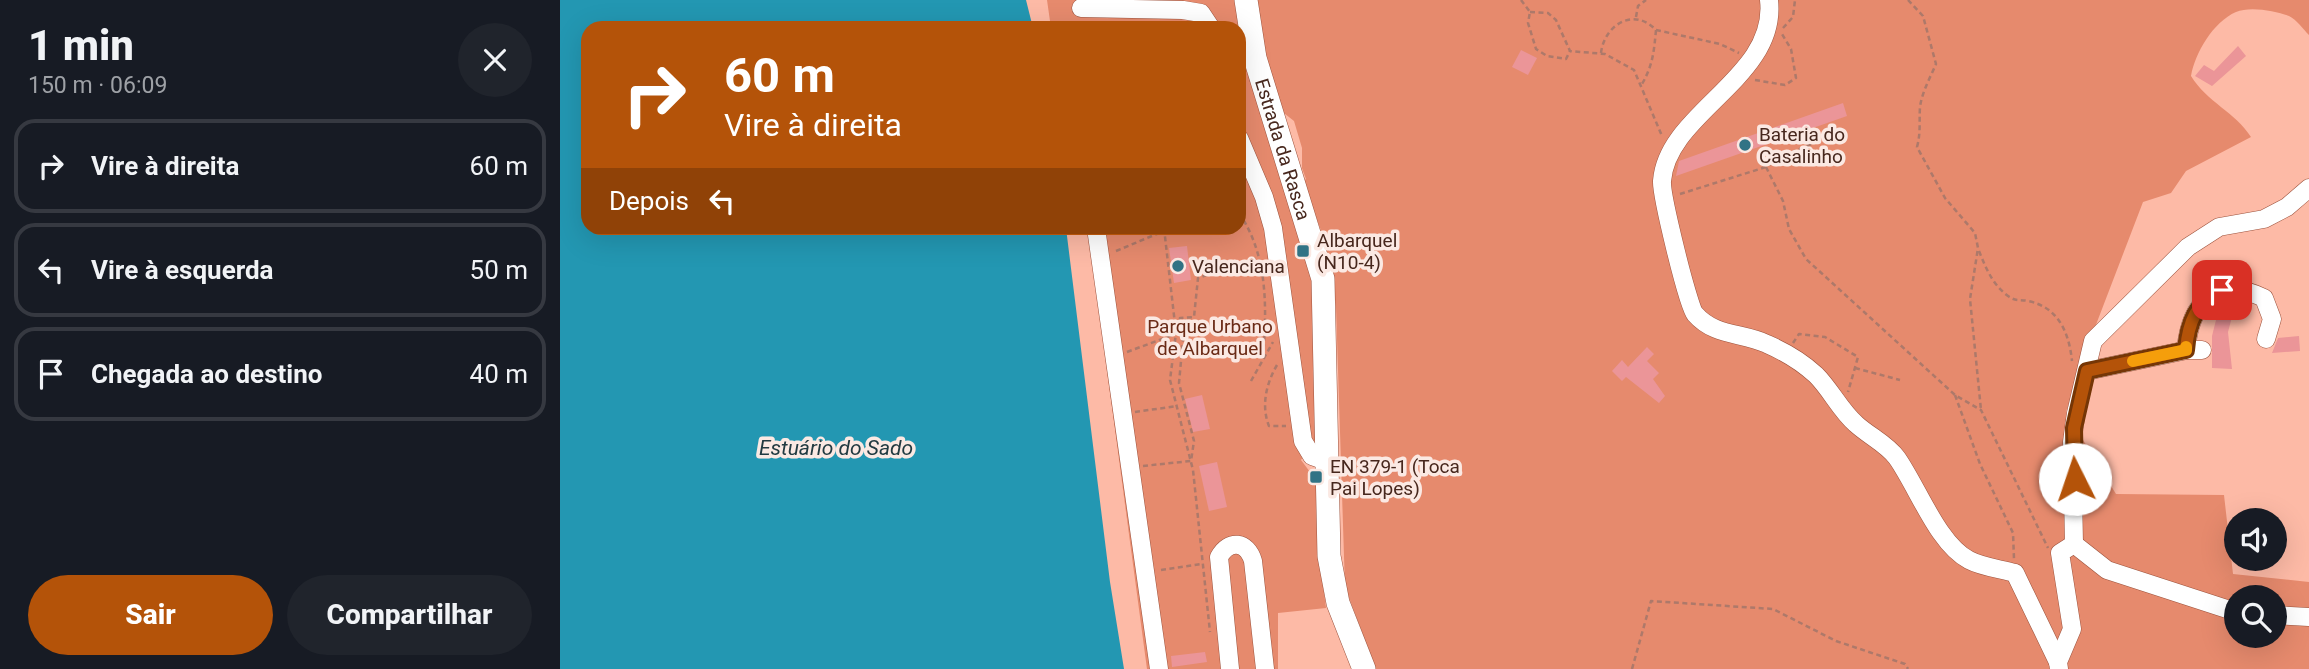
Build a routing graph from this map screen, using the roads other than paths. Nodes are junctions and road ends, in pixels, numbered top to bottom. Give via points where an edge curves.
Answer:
1 (1246, 0) edge
2 (1769, 0) edge
3 (1081, 8) dead end
4 (1196, 10) edge
5 (1246, 155) edge
6 (2309, 188) edge
7 (1097, 235) edge
8 (2266, 339) dead end
9 (2087, 371) junction
10 (1326, 461) junction
11 (2067, 548) junction
12 (2224, 608) edge
13 (2287, 616) edge
14 (2309, 617) edge
15 (2059, 665) edge
16 (1159, 669) edge
17 (1230, 669) edge
18 (1265, 669) edge
19 (1364, 669) edge

1 - 10 main road, Estrada da Rasca via 1255,58 1324,279
2 - 15 street via 1769,25 1751,59 1678,142 1662,183 1693,313 1723,334 1765,343 1815,375 1855,423 1895,454 1943,540 1969,561 2015,573
3 - 4 street
5 - 10 street via 1273,228 1308,452
6 - 9 street via 2264,219 2219,227 2188,247 2093,341
7 - 16 street
8 - 9 street via 2272,319 2264,298 2250,291 2222,290 2212,294 2192,318 2194,350
9 - 11 street via 2072,442
10 - 19 main road, Estrada da Rasca via 1331,575
11 - 12 street via 2106,570
11 - 15 street via 2072,629
13 - 14 street
17 - 18 street via 1219,557 1233,544 1250,551 1253,561

